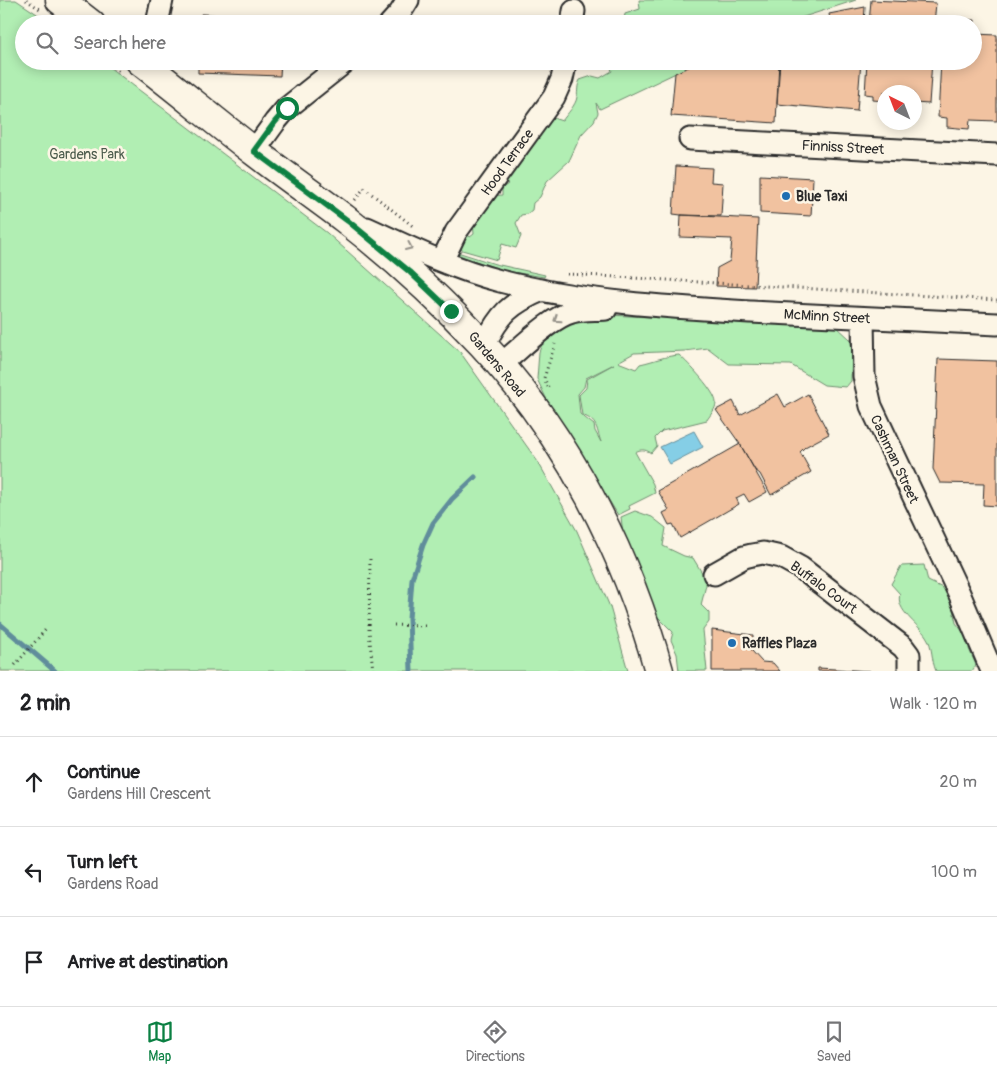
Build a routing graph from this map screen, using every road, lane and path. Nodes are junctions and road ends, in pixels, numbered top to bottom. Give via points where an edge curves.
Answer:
1 (60, 0) edge
2 (162, 0) edge
3 (408, 0) edge
4 (79, 15) edge
5 (159, 15) edge
6 (398, 15) edge
7 (154, 70) edge
8 (335, 70) edge
9 (564, 70) edge
10 (690, 139) dead end
11 (254, 151) junction
12 (997, 155) edge
13 (364, 188) dead end
14 (348, 221) junction
15 (416, 228) dead end
16 (442, 261) junction
17 (566, 274) dead end
18 (542, 290) junction
19 (997, 300) edge
20 (656, 306) junction
21 (863, 318) junction
22 (997, 324) edge
23 (492, 355) junction
24 (370, 559) dead end
25 (714, 574) dead end
26 (959, 592) junction
27 (394, 625) dead end
28 (425, 626) dead end
29 (47, 628) dead end
30 (997, 653) edge
31 (909, 660) edge
32 (15, 665) dead end
33 (373, 671) edge
34 (659, 671) edge
35 (992, 671) edge

1 - 4 street
2 - 5 street
3 - 6 street
7 - 11 street, Gardens Road
8 - 11 street via 287,108
9 - 16 street, Hood Terrace via 554,97 456,232
10 - 12 street, Finniss Street
11 - 14 street, Gardens Road
13 - 15 path
14 -> 16 street
14 - 23 street, Gardens Road via 410,272
16 - 18 street via 500,281
17 - 19 path
18 - 20 street
18 - 23 street via 506,311 495,325
20 - 21 street, McMinn Street
20 -> 23 street via 585,310 564,315
21 - 22 street, McMinn Street
21 - 26 street, Cashman Street via 864,376 871,406
23 - 34 street, Gardens Road via 551,432 610,536 639,608
24 - 33 path via 369,631
25 - 31 street, Buffalo Court via 744,557 763,553 780,557 801,568
26 - 30 street, Cashman Street
26 - 35 street, Cashman Street
27 - 28 path
29 - 32 path

